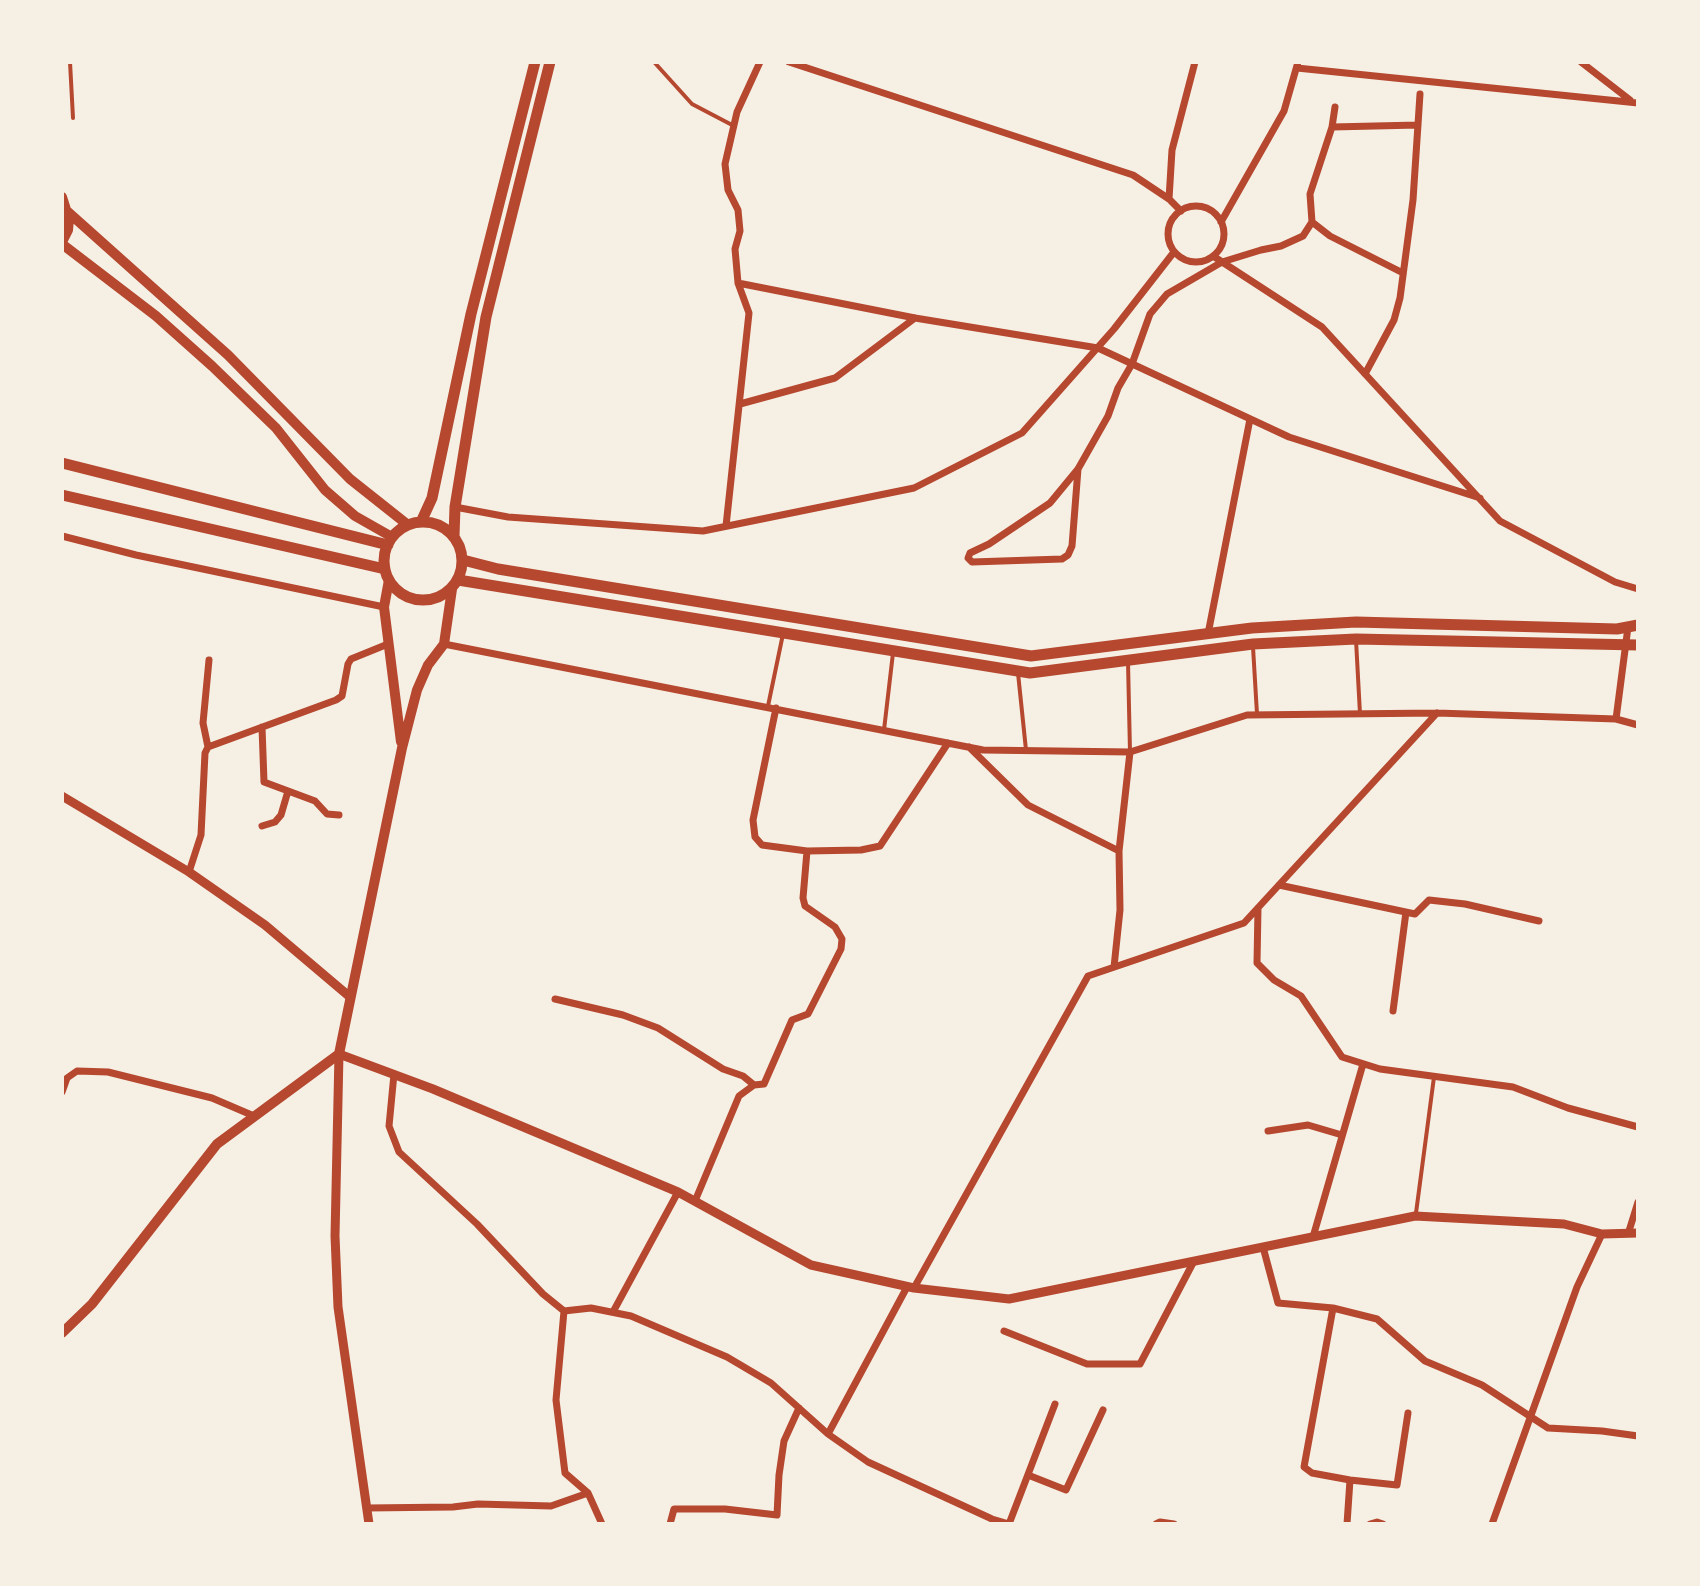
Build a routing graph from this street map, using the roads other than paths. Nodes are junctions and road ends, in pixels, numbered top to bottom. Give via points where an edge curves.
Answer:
1 (70, 62) edge
2 (535, 62) edge
3 (550, 62) edge
4 (654, 62) edge
5 (760, 62) edge
6 (789, 62) edge
7 (1195, 62) edge
8 (1581, 62) edge
9 (1298, 65) edge
10 (1420, 94) dead end
11 (1635, 102) edge
12 (1335, 107) dead end
13 (73, 118) dead end
14 (1418, 125) junction
15 (734, 126) junction
16 (1332, 127) junction
17 (62, 197) edge
18 (1169, 199) junction
19 (1181, 211) junction
20 (68, 212) junction
21 (1221, 222) junction
22 (1312, 222) junction
23 (62, 243) edge
24 (1174, 252) junction
25 (1213, 256) junction
26 (1222, 262) junction
27 (1403, 273) junction
28 (738, 283) junction
29 (915, 318) junction
30 (1098, 348) junction
31 (1132, 364) junction
32 (1365, 374) junction
33 (740, 404) junction
34 (1250, 419) junction
35 (62, 463) edge
36 (1078, 469) junction
37 (62, 495) edge
38 (1480, 498) junction
39 (455, 507) junction
40 (421, 522) junction
41 (408, 525) junction
42 (726, 526) junction
43 (62, 536) edge
44 (454, 536) junction
45 (390, 541) junction
46 (463, 560) junction
47 (387, 574) junction
48 (455, 584) junction
49 (1638, 589) edge
50 (384, 607) junction
51 (1633, 626) edge
52 (783, 632) junction
53 (1208, 634) junction
54 (1356, 639) junction
55 (388, 644) junction
56 (444, 644) junction
57 (1253, 644) junction
58 (1632, 645) edge
59 (894, 650) junction
60 (209, 660) dead end
61 (1128, 662) junction
62 (1018, 671) junction
63 (772, 707) junction
64 (1437, 713) junction
65 (1360, 714) junction
66 (1257, 715) junction
67 (1616, 719) junction
68 (1638, 725) edge
69 (262, 727) junction
70 (884, 730) junction
71 (948, 743) junction
72 (208, 747) junction
73 (969, 747) junction
74 (402, 748) junction
75 (1026, 750) junction
76 (1130, 752) junction
77 (288, 791) junction
78 (62, 796) edge
79 (339, 815) dead end
80 (262, 826) dead end
81 (807, 851) junction
82 (1119, 851) junction
83 (189, 872) junction
84 (1279, 885) junction
85 (1258, 908) junction
86 (1406, 912) junction
87 (1539, 921) dead end
88 (1114, 967) junction
89 (350, 997) junction
90 (555, 999) dead end
91 (1393, 1011) dead end
92 (339, 1054) junction
93 (1363, 1064) junction
94 (394, 1074) junction
95 (1434, 1077) junction
96 (754, 1085) junction
97 (62, 1092) edge
98 (254, 1116) junction
99 (1638, 1127) edge
100 (1268, 1131) dead end
101 (1342, 1135) junction
102 (678, 1192) junction
103 (695, 1201) junction
104 (1638, 1202) edge
105 (1415, 1216) junction
106 (1633, 1232) edge
107 (1602, 1234) junction
108 (1313, 1237) junction
109 (1263, 1247) junction
110 (1194, 1261) junction
111 (910, 1287) junction
112 (1333, 1308) junction
113 (564, 1311) junction
114 (613, 1312) junction
115 (1004, 1331) dead end
116 (62, 1333) edge
117 (1055, 1404) dead end
118 (799, 1408) junction
119 (1103, 1410) dead end
120 (1408, 1413) dead end
121 (1531, 1415) junction
122 (828, 1434) junction
123 (1638, 1436) edge
124 (1028, 1475) junction
125 (1350, 1480) junction
126 (588, 1493) junction
127 (367, 1508) junction
128 (992, 1522) edge
129 (369, 1524) edge
130 (602, 1524) edge
131 (670, 1524) edge
132 (1156, 1524) edge
133 (1174, 1524) edge
134 (1347, 1524) edge
135 (1370, 1524) edge
136 (1383, 1524) edge
137 (1492, 1524) edge

1 - 13 lane
2 - 40 main road via 471,314 432,498
3 - 39 main road via 486,317
4 - 15 lane via 692,104
5 - 15 street
6 - 18 street via 1133,175
7 - 18 street via 1172,150
8 - 11 street
9 - 11 street
9 - 21 street via 1284,111
10 - 14 street
12 - 16 street
14 - 16 street
14 - 27 street
15 - 28 street via 725,164 728,190 738,210
16 - 22 street via 1310,194
17 - 20 main road
18 - 19 street
19 - 21 street via 1199,207
19 - 24 street via 1169,225
20 - 23 main road
20 - 41 main road via 228,355 350,479
21 - 25 street via 1223,241
22 - 26 street via 1292,241
22 - 27 street
23 - 45 main road via 212,366 276,428 325,490
24 - 25 street via 1189,261
24 - 30 street
25 - 26 street
26 - 31 street via 1167,294 1150,314
26 - 32 street via 1322,327
27 - 32 street via 1394,320
28 - 29 street
28 - 33 street via 749,313
29 - 30 street
29 - 33 street via 835,378
30 - 31 street
30 - 42 street via 1022,433 914,488
31 - 34 street
31 - 36 street
32 - 38 street
33 - 42 street
34 - 38 street via 1289,437
34 - 53 street
35 - 45 main road
36 - 36 street via 1050,503 968,558 972,562 1068,555
37 - 47 main road
38 - 49 street via 1500,521
39 - 42 street via 508,517 688,530
39 - 44 main road
40 - 41 main road
40 - 44 main road
41 - 45 main road
43 - 50 street
44 - 46 main road
45 - 47 main road
46 - 48 main road
46 - 53 main road via 1031,656
47 - 48 main road via 406,596 418,600 430,600
47 - 50 main road
48 - 52 main road
48 - 56 main road
50 - 55 main road
51 - 53 main road via 1356,622
51 - 58 street
52 - 59 main road
52 - 63 lane
54 - 57 main road
54 - 58 main road
54 - 65 lane
55 - 69 street via 351,659 342,696 336,700
55 - 74 main road
56 - 63 street
56 - 74 main road via 417,690
57 - 61 main road
57 - 66 lane
58 - 67 street
59 - 62 main road
59 - 70 lane
60 - 72 street via 203,723
61 - 62 main road
61 - 76 lane
62 - 75 lane
63 - 70 street
63 - 81 street via 753,820 755,837 762,845
64 - 65 street
64 - 67 street
64 - 84 street
65 - 66 street
66 - 76 street
67 - 68 street
69 - 72 street
69 - 77 street via 264,782
70 - 71 street
71 - 73 street
71 - 81 street via 880,846
72 - 83 street via 201,835
73 - 75 street
73 - 82 street via 1028,805
74 - 89 main road
75 - 76 street
76 - 82 street
77 - 79 street via 315,801 327,814
77 - 80 street via 281,815
78 - 83 street
81 - 96 street via 805,906 835,927 841,949 808,1014 792,1020 764,1084
82 - 88 street
83 - 89 street via 265,925
84 - 85 street
84 - 86 street
85 - 88 street via 1244,923
85 - 93 street via 1257,963 1301,996 1342,1057
86 - 87 street via 1415,914 1429,900
86 - 91 street
88 - 111 street via 1088,976
89 - 92 main road
90 - 96 street via 658,1028
92 - 94 street
92 - 98 main road
92 - 127 street via 338,1307
93 - 95 street
93 - 101 street
94 - 102 street
94 - 113 street via 389,1126 399,1152
95 - 99 street via 1513,1087
95 - 105 lane
96 - 103 street via 739,1096
97 - 98 street via 67,1078 77,1071 108,1072 212,1098
98 - 116 main road via 217,1144 92,1304
100 - 101 street via 1308,1125
101 - 108 street
102 - 103 street
102 - 114 street
103 - 111 street via 811,1265
104 - 106 street
105 - 107 street via 1564,1224
105 - 108 street
106 - 107 street
107 - 121 street
108 - 109 street
109 - 110 street
109 - 112 street via 1278,1303
110 - 111 street via 1009,1299
110 - 115 street via 1140,1364 1087,1364
111 - 122 street
112 - 121 street via 1377,1319 1425,1361 1482,1385
112 - 125 street via 1304,1467
113 - 114 street
113 - 126 street via 556,1400 565,1473
114 - 118 street via 727,1357 771,1383
117 - 124 street
118 - 122 street
118 - 131 street via 784,1441 777,1515 674,1509
119 - 124 street via 1066,1490
120 - 125 street via 1397,1485
121 - 123 street via 1548,1428
121 - 137 street
122 - 128 street via 868,1462
124 - 128 street via 1009,1524
125 - 134 street
126 - 127 street via 551,1506
126 - 130 street
127 - 129 street
132 - 133 street
135 - 136 street

